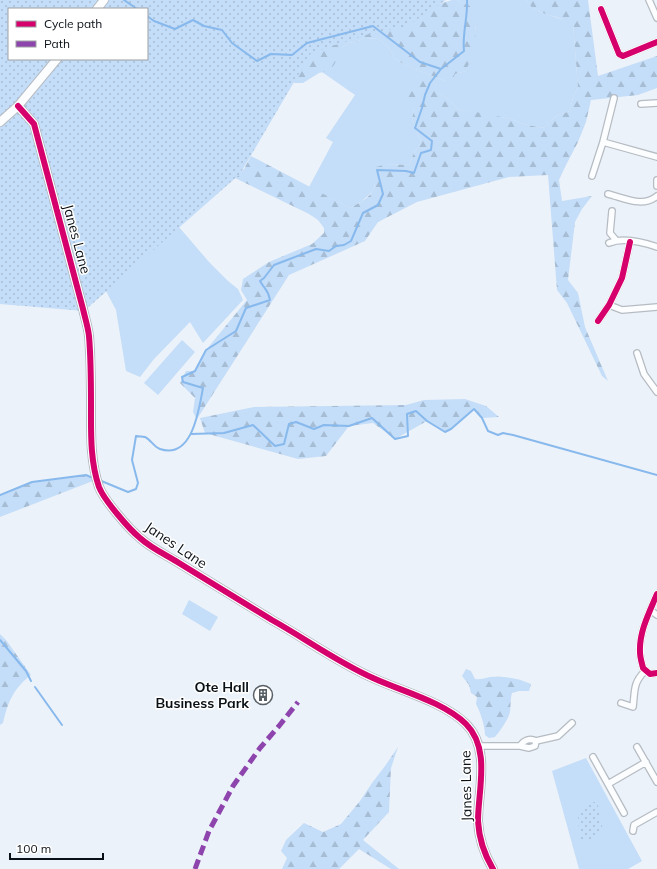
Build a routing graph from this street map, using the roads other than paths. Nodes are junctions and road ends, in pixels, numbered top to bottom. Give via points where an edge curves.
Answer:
1 (104, 0) edge
2 (649, 0) edge
3 (98, 8) edge
4 (601, 9) dead end
5 (657, 18) edge
6 (657, 42) edge
7 (56, 60) edge
8 (614, 98) dead end
9 (657, 103) edge
10 (640, 104) dead end
11 (18, 106) junction
12 (0, 122) edge
13 (603, 142) junction
14 (657, 157) edge
15 (592, 176) dead end
16 (657, 180) edge
17 (657, 186) edge
18 (608, 194) dead end
19 (657, 196) edge
20 (612, 210) dead end
21 (616, 240) junction
22 (630, 242) junction
23 (609, 243) dead end
24 (657, 247) edge
25 (609, 305) junction
26 (657, 307) edge
27 (598, 321) dead end
28 (637, 353) dead end
29 (657, 392) edge
30 (657, 594) edge
31 (650, 610) junction
32 (657, 615) edge
33 (645, 671) junction
34 (657, 673) edge
35 (621, 703) dead end
36 (572, 723) dead end
37 (479, 746) junction
38 (637, 747) dead end
39 (593, 757) dead end
40 (646, 762) junction
41 (657, 782) edge
42 (608, 784) junction
43 (657, 812) edge
44 (624, 813) dead end
45 (633, 831) dead end
46 (493, 869) edge

1 - 3 street
2 - 5 street
4 - 6 street via 619,54 623,56
7 - 11 street
8 - 13 street
9 - 10 street
11 - 12 street
11 - 37 street, Janes Lane via 34,124 88,335 94,464 99,488 110,505 140,538 236,599 330,656 454,714 467,725
13 - 14 street
13 - 15 street
16 - 17 street
18 - 19 street via 641,203 651,201
20 - 21 street via 610,233
21 - 22 street
21 - 23 street
22 - 24 street
22 - 25 street via 622,278
25 - 26 street via 622,310
25 - 27 street
28 - 29 street via 644,374
30 - 31 street
31 - 32 street
31 - 33 street via 641,637 640,653
33 - 34 street via 650,674
33 - 35 street via 638,678 635,687 634,707
36 - 37 street via 558,736 536,742 535,746 529,748
37 - 46 street, Janes Lane via 481,764 478,822 485,856
38 - 40 street
39 - 42 street
40 - 41 street
40 - 42 street
42 - 44 street
43 - 45 street via 634,825

